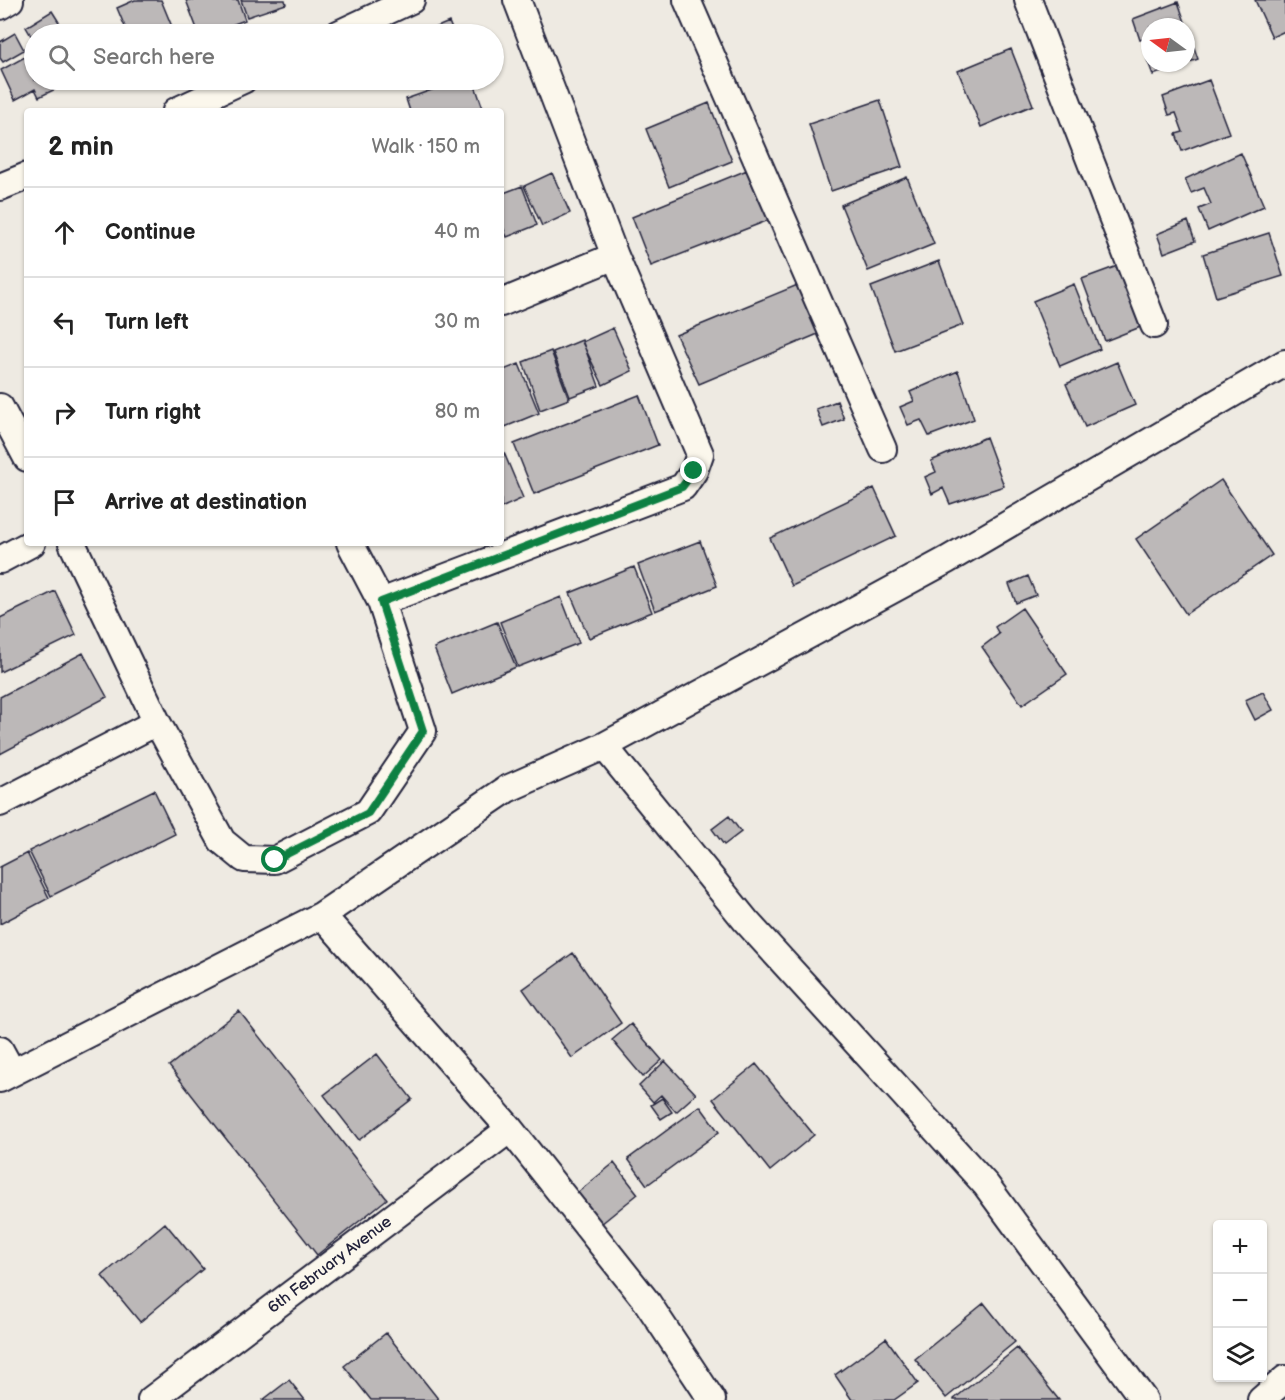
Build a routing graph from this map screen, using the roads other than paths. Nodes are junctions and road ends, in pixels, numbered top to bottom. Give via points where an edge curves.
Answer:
1 (10, 0) edge
2 (411, 0) edge
3 (517, 0) edge
4 (687, 0) edge
5 (1028, 0) edge
6 (0, 6) edge
7 (359, 24) edge
8 (221, 90) edge
9 (182, 108) edge
10 (24, 177) edge
11 (0, 187) edge
12 (615, 256) junction
13 (504, 302) edge
14 (1154, 325) dead end
15 (1285, 363) edge
16 (0, 407) edge
17 (884, 449) dead end
18 (24, 452) edge
19 (26, 546) edge
20 (73, 546) edge
21 (352, 546) edge
22 (0, 560) edge
23 (381, 602) junction
24 (157, 722) junction
25 (604, 746) junction
26 (0, 803) edge
27 (322, 915) junction
28 (4, 1067) edge
29 (510, 1129) junction
30 (1285, 1379) edge
31 (151, 1400) edge
32 (712, 1400) edge
33 (1144, 1400) edge
34 (1261, 1400) edge

1 - 6 street
2 - 7 street
3 - 12 street
4 - 17 street
5 - 14 street
8 - 9 street
10 - 11 street
12 - 13 street
12 - 23 street via 700,454 694,471 682,487
15 - 25 street via 947,560
16 - 18 street
19 - 22 street
20 - 24 street
21 - 23 street
23 - 24 street via 423,731 368,813 275,860 244,859 222,841
24 - 26 street
25 - 27 street via 507,789
25 - 33 street via 746,921 986,1185
27 - 28 street
27 - 29 street
29 - 31 street, 6th February Avenue
29 - 32 street via 647,1302
30 - 34 street

